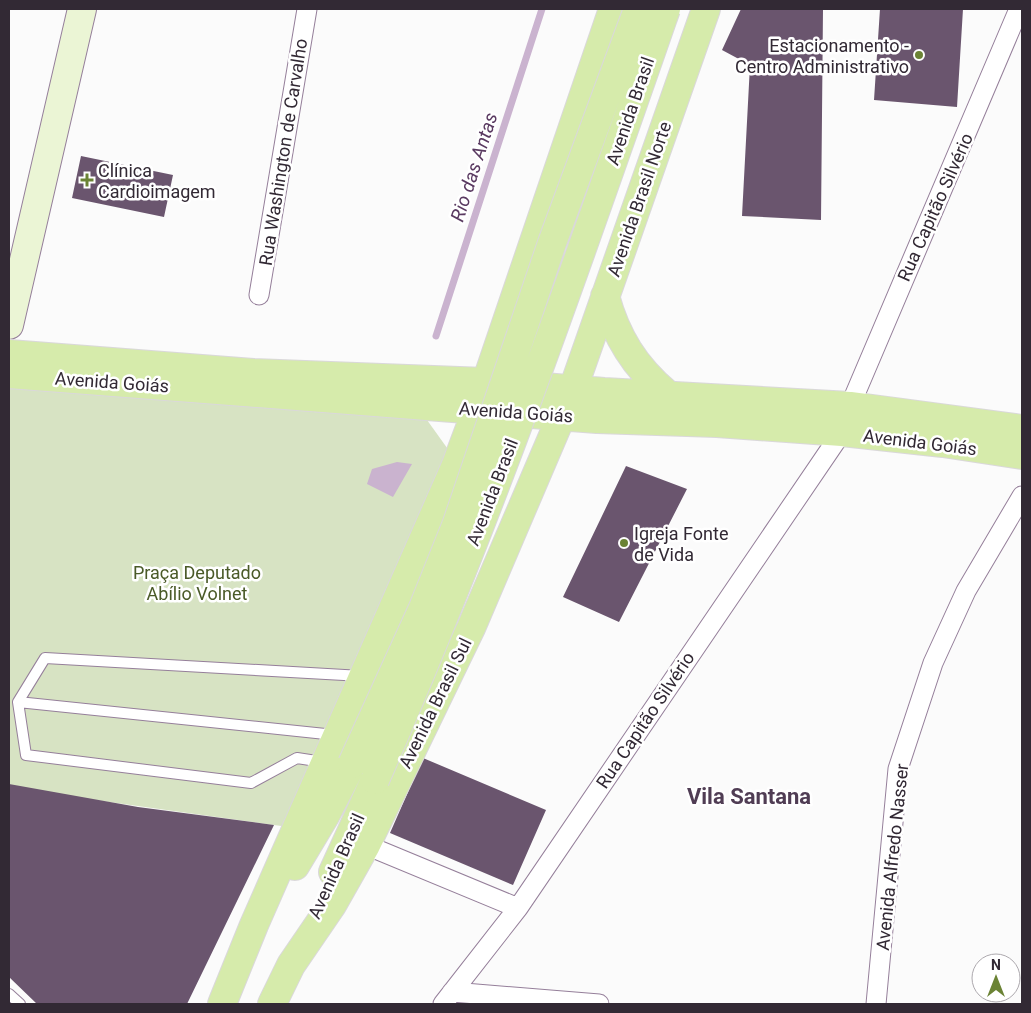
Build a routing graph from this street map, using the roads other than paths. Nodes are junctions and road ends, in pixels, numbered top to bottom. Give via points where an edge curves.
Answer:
1 (82, 9) edge
2 (306, 9) edge
3 (613, 9) edge
4 (638, 9) edge
5 (666, 9) edge
6 (706, 9) edge
7 (1019, 9) edge
8 (259, 295) dead end
9 (605, 296) junction
10 (9, 324) edge
11 (9, 354) edge
12 (9, 374) edge
13 (485, 382) junction
14 (574, 389) junction
15 (667, 394) junction
16 (420, 406) junction
17 (850, 406) junction
18 (477, 408) junction
19 (563, 415) junction
20 (1022, 429) edge
21 (842, 432) junction
22 (1022, 455) edge
23 (456, 465) junction
24 (1022, 496) edge
25 (364, 676) junction
26 (18, 702) junction
27 (336, 735) junction
28 (324, 762) junction
29 (366, 845) junction
30 (518, 908) junction
31 (254, 924) junction
32 (291, 965) junction
33 (9, 994) edge
34 (447, 998) edge
35 (20, 1004) edge
36 (222, 1004) edge
37 (272, 1004) edge
38 (599, 1004) edge
39 (876, 1004) edge

1 - 10 main road
2 - 8 street, Rua Washington de Carvalho
3 - 13 main road
4 - 31 main road, Avenida Brasil, bridge via 552,243 457,523 416,626 352,764 305,851
5 - 32 main road, Avenida Brasil, bridge via 573,275 462,574
6 - 9 main road, Avenida Brasil Norte
7 - 17 street, Rua Capitão Silvério
9 - 14 main road, Avenida Brasil Norte
9 - 15 main road via 618,335 629,353
11 - 13 main road, Avenida Goiás via 254,373
12 - 16 main road, Avenida Goiás
13 - 14 main road, Avenida Goiás
13 - 18 main road
14 - 15 main road, Avenida Goiás
14 - 19 main road, Avenida Brasil Sul
15 - 17 main road, Avenida Goiás
16 - 18 main road, Avenida Goiás
16 - 23 main road via 432,412 450,431
17 - 20 main road, Avenida Goiás
18 - 19 main road, Avenida Goiás
18 - 23 main road
19 - 21 main road, Avenida Goiás
19 - 29 main road, Avenida Brasil Sul via 471,628
21 - 22 main road, Avenida Goiás
21 - 30 street, Rua Capitão Silvério
23 - 25 main road
24 - 39 street, Avenida Alfredo Nasser via 966,590 933,663 898,769
25 - 26 lane via 46,658
25 - 27 main road
26 - 27 lane
26 - 28 lane via 26,755 251,784 297,758
27 - 28 main road
28 - 31 main road
29 - 30 street
29 - 32 main road, Avenida Brasil Sul via 332,905
30 - 34 street, Rua Capitão Silvério
31 - 36 main road
32 - 37 main road, Avenida Brasil Sul
33 - 35 lane
34 - 38 street

